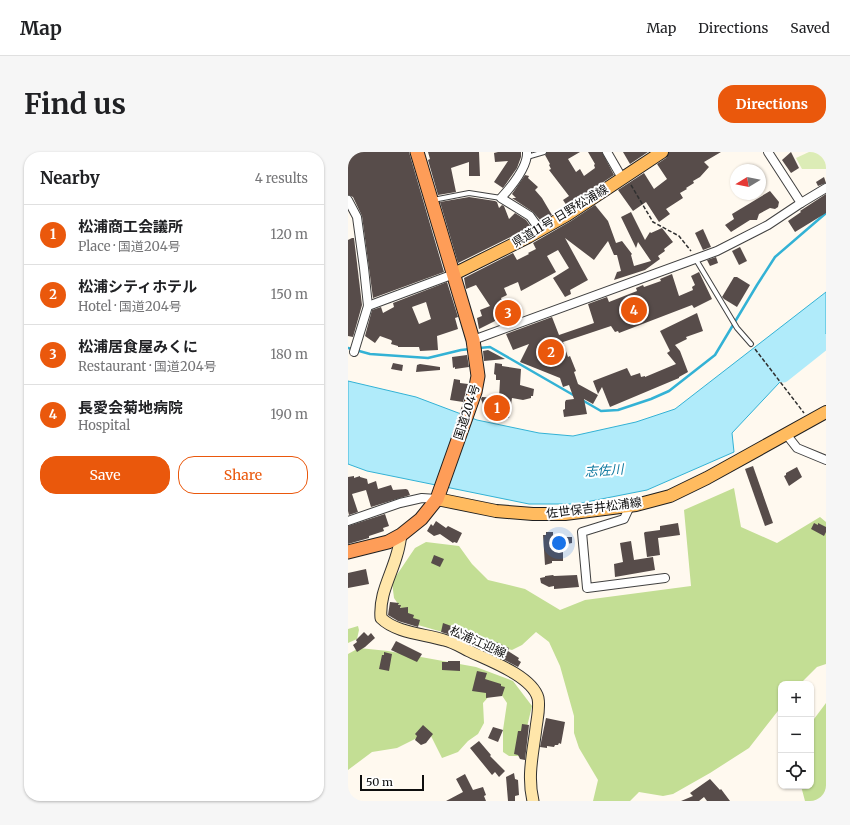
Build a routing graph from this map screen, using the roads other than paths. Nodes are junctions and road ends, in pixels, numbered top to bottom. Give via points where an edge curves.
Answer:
1 (418, 152) edge
2 (544, 152) edge
3 (607, 152) edge
4 (662, 152) edge
5 (768, 152) edge
6 (527, 155) edge
7 (624, 176) junction
8 (826, 188) edge
9 (501, 198) junction
10 (348, 200) edge
11 (432, 200) junction
12 (801, 203) junction
13 (540, 230) junction
14 (694, 258) junction
15 (454, 274) junction
16 (368, 306) junction
17 (473, 340) junction
18 (751, 344) road end
19 (354, 352) dead end
20 (826, 412) edge
21 (786, 434) junction
22 (826, 460) edge
23 (438, 494) junction
24 (630, 506) junction
25 (348, 521) edge
26 (401, 535) junction
27 (348, 552) edge
28 (665, 578) dead end
29 (532, 801) edge

1 - 11 highway, 国道204号
2 - 6 lane
3 - 7 street
4 - 7 main road, 県道11号 日野松浦線
5 - 12 street
6 - 9 street via 514,184
7 - 13 main road, 県道11号 日野松浦線
8 - 12 street
9 - 11 lane via 469,193
9 - 13 street via 530,216
10 - 16 street via 357,217
11 - 15 highway, 国道204号
12 - 14 street via 768,225 717,250
13 - 15 main road, 県道11号 日野松浦線
14 - 17 street
14 - 18 lane via 729,316
15 - 16 street
15 - 17 highway, 国道204号
16 - 19 street
17 - 23 highway, 国道204号 via 478,376 475,392
20 - 21 main road, 佐世保吉井松浦線
21 - 22 street via 797,448
21 - 24 main road, 佐世保吉井松浦線 via 708,478 670,496
23 - 24 main road, 佐世保吉井松浦線 via 496,511 533,514 565,514
23 - 25 street via 400,503
23 - 26 highway, 国道204号 via 420,519
24 - 28 street via 624,519 582,532 587,588
26 - 27 highway, 国道204号 via 388,542
26 - 29 main road, 松浦江迎線 via 380,607 381,618 396,628 446,640 501,666 525,680 535,690 538,714 529,776

